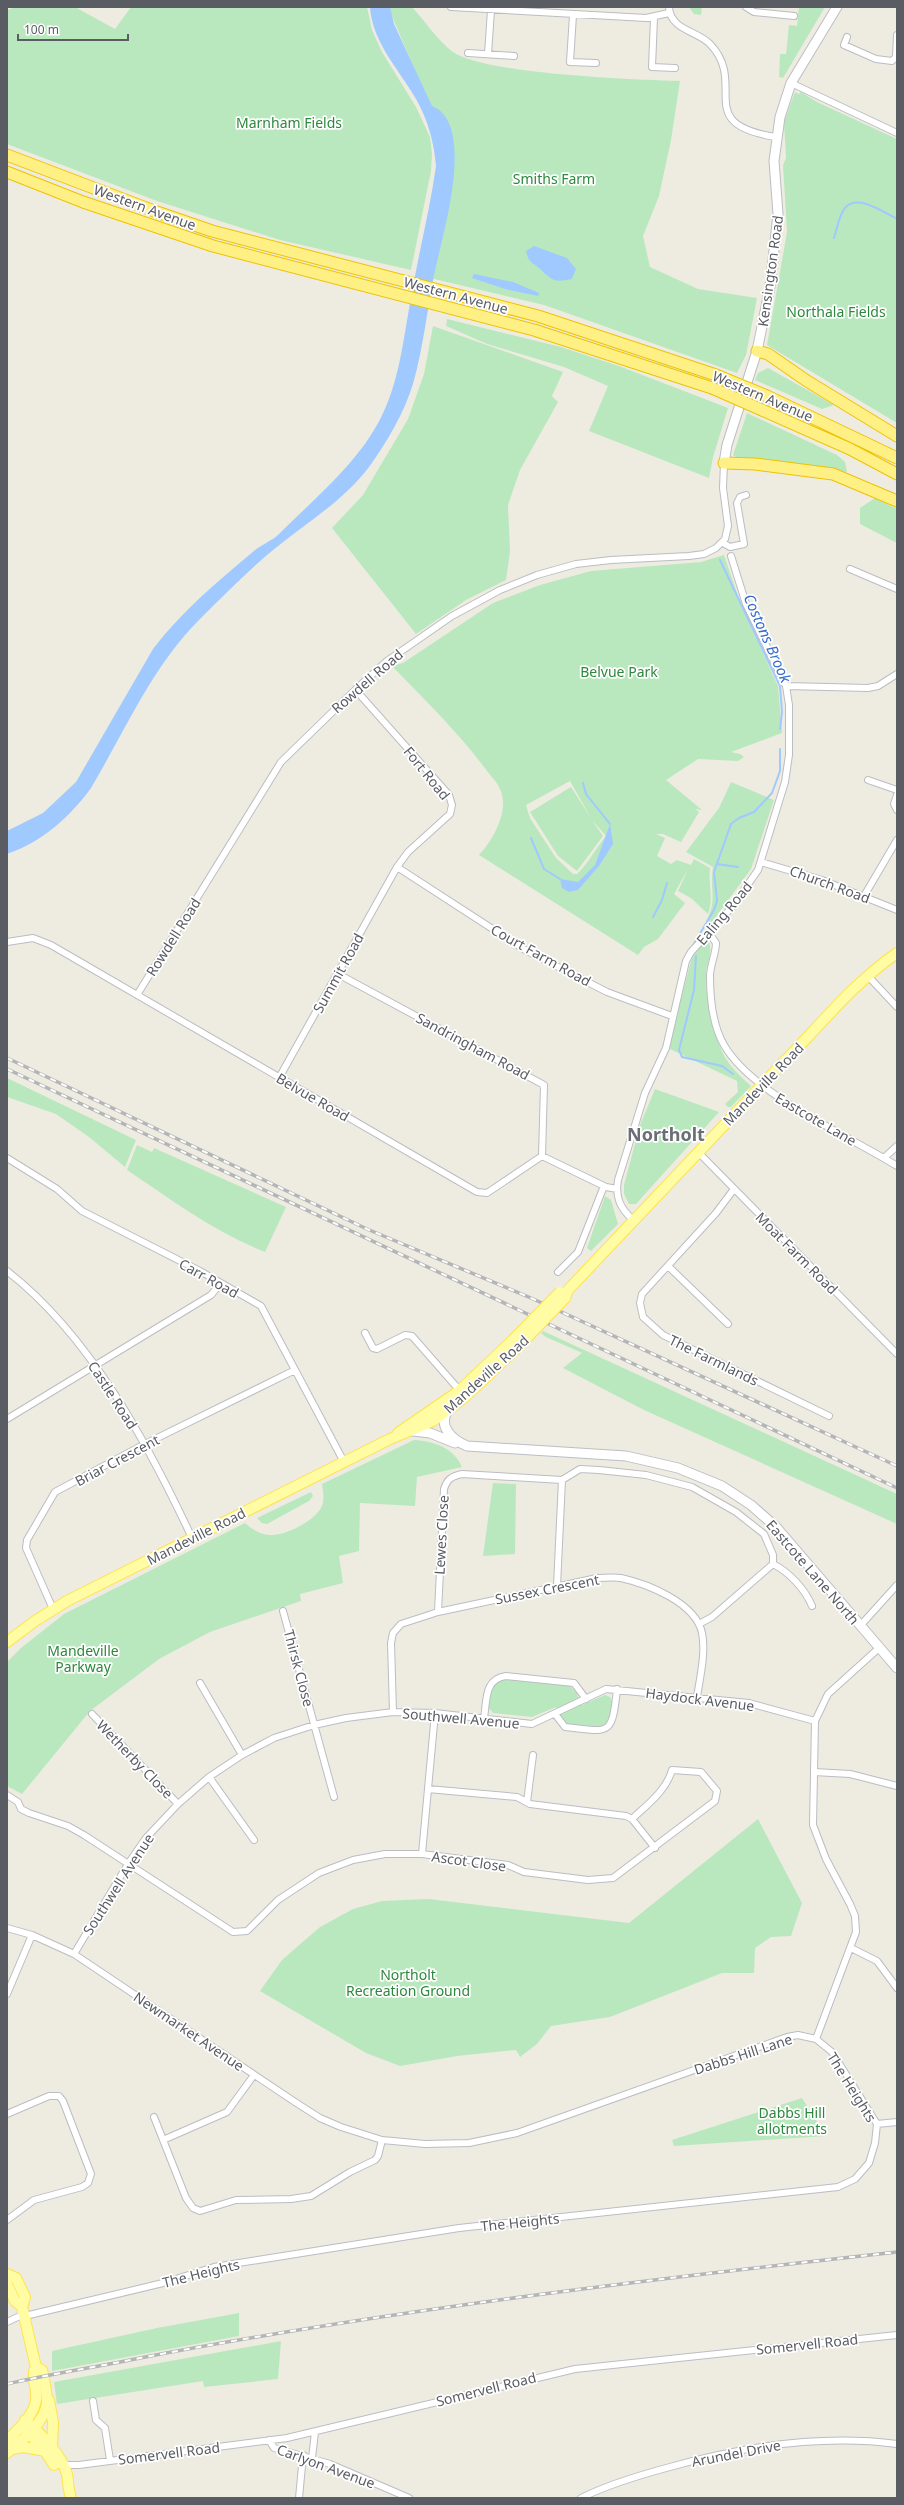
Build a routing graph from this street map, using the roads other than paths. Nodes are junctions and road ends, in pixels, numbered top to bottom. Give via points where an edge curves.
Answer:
1 (451, 7) edge
2 (746, 7) edge
3 (837, 7) edge
4 (491, 10) junction
5 (669, 10) edge
6 (573, 14) junction
7 (794, 16) dead end
8 (654, 18) junction
9 (897, 35) edge
10 (847, 37) dead end
11 (468, 53) dead end
12 (488, 54) junction
13 (514, 56) dead end
14 (596, 63) dead end
15 (675, 68) dead end
16 (791, 83) junction
17 (897, 133) edge
18 (776, 137) junction
19 (7, 155) edge
20 (7, 172) edge
21 (758, 350) junction
22 (897, 436) edge
23 (897, 458) edge
24 (724, 463) junction
25 (897, 474) edge
26 (746, 495) dead end
27 (897, 501) edge
28 (723, 543) junction
29 (731, 556) dead end
30 (850, 569) dead end
31 (897, 589) edge
32 (897, 674) edge
33 (786, 686) junction
34 (361, 696) dead end
35 (868, 780) dead end
36 (897, 790) edge
37 (897, 795) edge
38 (897, 810) edge
39 (897, 840) edge
40 (761, 862) junction
41 (397, 867) junction
42 (864, 896) junction
43 (897, 910) edge
44 (709, 933) junction
45 (7, 942) edge
46 (897, 953) edge
47 (338, 974) junction
48 (867, 975) junction
49 (137, 995) junction
50 (897, 1007) edge
51 (672, 1016) junction
52 (280, 1078) junction
53 (762, 1085) junction
54 (897, 1146) edge
55 (698, 1152) junction
56 (542, 1156) junction
57 (7, 1158) edge
58 (884, 1158) junction
59 (897, 1166) edge
60 (604, 1186) junction
61 (617, 1189) junction
62 (734, 1189) junction
63 (633, 1220) junction
64 (668, 1266) junction
65 (7, 1271) edge
66 (558, 1272) dead end
67 (220, 1284) junction
68 (728, 1324) dead end
69 (366, 1333) dead end
70 (897, 1354) edge
71 (94, 1366) junction
72 (295, 1370) junction
73 (462, 1394) junction
74 (448, 1410) junction
75 (435, 1415) junction
76 (829, 1416) dead end
77 (7, 1419) edge
78 (446, 1430) junction
79 (413, 1431) junction
80 (390, 1439) junction
81 (450, 1440) junction
82 (145, 1444) junction
83 (463, 1444) junction
84 (344, 1462) junction
85 (562, 1480) junction
86 (192, 1538) junction
87 (773, 1564) junction
88 (897, 1585) edge
89 (557, 1586) junction
90 (812, 1606) dead end
91 (53, 1609) junction
92 (283, 1611) dead end
93 (438, 1612) junction
94 (699, 1624) junction
95 (860, 1626) junction
96 (7, 1642) edge
97 (879, 1648) junction
98 (897, 1668) edge
99 (200, 1683) dead end
100 (617, 1689) junction
101 (697, 1697) junction
102 (586, 1699) junction
103 (393, 1712) junction
104 (435, 1713) junction
105 (92, 1714) dead end
106 (555, 1714) junction
107 (484, 1718) junction
108 (815, 1721) junction
109 (314, 1726) junction
110 (242, 1755) junction
111 (533, 1755) dead end
112 (814, 1772) junction
113 (209, 1777) junction
114 (897, 1786) edge
115 (428, 1789) junction
116 (7, 1795) edge
117 (334, 1797) dead end
118 (525, 1801) junction
119 (178, 1804) junction
120 (632, 1819) junction
121 (254, 1840) dead end
122 (655, 1848) junction
123 (422, 1854) junction
124 (128, 1864) junction
125 (7, 1928) edge
126 (32, 1935) junction
127 (851, 1948) junction
128 (74, 1954) junction
129 (897, 1988) edge
130 (7, 1994) edge
131 (816, 2039) junction
132 (254, 2075) junction
133 (7, 2114) edge
134 (154, 2117) dead end
135 (897, 2122) edge
136 (877, 2124) junction
137 (369, 2136) joint
138 (163, 2140) junction
139 (382, 2140) junction
140 (7, 2220) edge
141 (7, 2278) edge
142 (24, 2312) junction
143 (7, 2322) edge
144 (897, 2335) edge
145 (36, 2367) junction
146 (46, 2394) junction
147 (92, 2401) dead end
148 (27, 2426) junction
149 (315, 2432) junction
150 (268, 2440) junction
151 (897, 2444) edge
152 (8, 2448) edge
153 (48, 2449) junction
154 (303, 2455) junction
155 (312, 2458) junction
156 (110, 2460) junction
157 (79, 2465) junction
158 (61, 2468) junction
159 (71, 2498) edge
160 (299, 2498) edge
161 (409, 2498) edge
162 (581, 2498) edge

1 - 4 street
2 - 7 street via 754,12
3 - 16 street, Kensington Road
4 - 6 street
4 - 12 street
5 - 8 street
5 - 18 street via 684,30 710,43 724,65 725,108 735,124 754,133
6 - 8 street
6 - 14 street via 570,62
8 - 15 street via 652,67
9 - 10 street via 896,57 892,61 876,59 844,46
11 - 12 street
12 - 13 street
16 - 17 street
16 - 18 street, Kensington Road
18 - 21 street, Kensington Road via 774,161 778,222 770,287
19 - 23 highway, Western Avenue, bridge via 154,212 212,231 599,335 716,375 767,396
20 - 25 highway, Western Avenue, bridge via 90,205 213,246 589,346 712,388 850,449
21 - 22 highway
21 - 24 street, Kensington Road via 727,445
24 - 27 highway via 755,464 833,474
24 - 28 street, Kensington Road via 723,488 728,526
26 - 28 street via 737,502 744,544 730,547
28 - 49 street, Rowdell Road via 704,554 576,564 537,575 500,590 452,616 387,661 280,762
29 - 33 street, Ealing Road via 746,604
30 - 31 street
32 - 33 street via 878,686 868,688
33 - 40 street, Ealing Road via 789,705 787,770
34 - 41 street, Fort Road via 449,795 452,805 450,814 408,852
35 - 36 street
37 - 38 street via 894,804
39 - 42 street
40 - 42 street, Church Road via 786,868
40 - 44 street, Ealing Road via 732,907
41 - 47 street, Summit Road
41 - 51 street, Court Farm Road via 525,950 608,992
42 - 43 street, Church Road
44 - 51 street, Ealing Road via 686,961
44 - 53 street, Eastcote Lane via 716,943 710,975 712,1003 723,1043 737,1064
45 - 49 street, Belvue Road via 33,938
46 - 48 main road, Mandeville Road
47 - 52 street, Summit Road
47 - 56 street, Sandringham Road via 544,1085
48 - 50 street
48 - 53 main road, Mandeville Road
49 - 52 street, Belvue Road
51 - 61 street, Ealing Road via 666,1048 645,1093
52 - 56 street, Belvue Road via 482,1194
53 - 55 main road, Mandeville Road
53 - 58 street, Eastcote Lane via 773,1094
54 - 58 street
55 - 62 street, Moat Farm Road
55 - 63 main road, Mandeville Road
56 - 60 street
57 - 67 street, Carr Road via 57,1189 82,1211 200,1271
58 - 59 street, Eastcote Lane
60 - 61 street
60 - 66 street via 578,1252
61 - 63 street via 620,1205
62 - 64 street, The Farmlands via 716,1214
62 - 70 street, Moat Farm Road
63 - 73 main road, Mandeville Road, bridge via 516,1343
64 - 68 street
64 - 76 street, The Farmlands via 642,1294 640,1303 643,1317 670,1340
65 - 71 street, Castle Road via 58,1321 86,1352
67 - 71 street via 211,1295
67 - 72 street, Carr Road via 261,1306
69 - 73 street via 373,1348 377,1349 405,1335 412,1336
71 - 77 street
71 - 82 street, Castle Road
72 - 82 street, Briar Crescent
72 - 84 street, Carr Road
73 - 74 main road, Mandeville Road
73 - 75 main road, Mandeville Road
74 - 75 main road, Mandeville Road
74 - 78 street via 444,1420
75 - 78 street, Eastcote Lane North
75 - 79 main road, Mandeville Road
75 - 80 main road, Mandeville Road via 422,1416
75 - 81 street, Eastcote Lane North via 437,1431
78 - 83 street, Eastcote Lane North via 452,1438
79 - 80 main road, Mandeville Road
79 - 81 street, Eastcote Lane North via 430,1433
80 - 84 main road, Mandeville Road
81 - 83 street, Eastcote Lane North
82 - 86 street, Castle Road
82 - 91 street, Briar Crescent via 55,1492 50,1498 27,1540 26,1548
83 - 95 street, Eastcote Lane North via 478,1448 626,1456 699,1475 745,1501 776,1526
84 - 86 main road, Mandeville Road
85 - 87 street via 580,1469 599,1470 646,1475 692,1487 736,1512 764,1534 772,1549
85 - 89 street
85 - 93 street, Lewes Close via 462,1474 452,1476 446,1481 443,1497
86 - 91 main road, Mandeville Road
87 - 90 street via 784,1569 808,1597
87 - 94 street
88 - 95 street
89 - 93 street, Sussex Crescent
89 - 94 street, Sussex Crescent via 597,1578 620,1578 665,1593
91 - 96 main road, Mandeville Road
92 - 109 street, Thirsk Close
93 - 103 street, Sussex Crescent via 401,1624 393,1633
94 - 101 street via 702,1641
95 - 97 street, Eastcote Lane North
97 - 98 street, Eastcote Lane North
97 - 108 street via 828,1694
99 - 110 street
100 - 101 street, Haydock Avenue
100 - 102 street, Haydock Avenue via 606,1689
100 - 106 street via 612,1724 606,1729 600,1731 565,1728
101 - 108 street, Haydock Avenue via 749,1703
102 - 106 street, Southwell Avenue
102 - 107 street via 574,1683 498,1677 488,1688
103 - 104 street, Southwell Avenue
103 - 109 street, Southwell Avenue via 346,1718
104 - 107 street, Southwell Avenue
104 - 115 street
105 - 119 street, Wetherby Close
106 - 107 street, Southwell Avenue via 526,1724
108 - 112 street
109 - 110 street, Southwell Avenue via 274,1738
109 - 117 street, Thirsk Close
110 - 113 street, Southwell Avenue
111 - 118 street
112 - 114 street via 850,1774
112 - 127 street via 813,1826 822,1852 855,1916 856,1932
113 - 119 street, Southwell Avenue
113 - 121 street
115 - 118 street via 517,1797
115 - 123 street
116 - 124 street via 18,1802 21,1809 68,1826
118 - 120 street via 530,1804 626,1816
119 - 124 street, Southwell Avenue via 146,1838
120 - 122 street
120 - 122 street, Ascot Close via 661,1792 669,1782 672,1770 701,1772 717,1791 715,1801
122 - 123 street, Ascot Close via 613,1878 588,1880 524,1872 508,1865
123 - 124 street, Ascot Close via 368,1856 319,1873 291,1890 252,1927 240,1933 233,1932
124 - 128 street, Southwell Avenue
125 - 126 street, Newmarket Avenue
126 - 128 street, Newmarket Avenue
126 - 130 street
127 - 129 street via 877,1961
127 - 131 street
128 - 132 street, Newmarket Avenue
131 - 136 street, The Heights via 832,2052
131 - 139 street, Dabbs Hill Lane via 798,2035 787,2036 517,2134 450,2145
132 - 137 street, Newmarket Avenue via 320,2118
132 - 138 street via 227,2112
133 - 140 street via 48,2096 59,2096 91,2174 88,2183 82,2187 34,2200
134 - 138 street
135 - 136 street
136 - 142 street, The Heights via 876,2143 869,2163 855,2179 838,2187 459,2228 214,2267 163,2283
137 - 139 street, Dabbs Hill Lane
138 - 139 street via 187,2200 193,2208 200,2211 236,2200 311,2196 375,2160
141 - 142 main road via 16,2278 25,2297
142 - 143 street, The Heights
142 - 145 main road
144 - 149 street, Somervell Road via 575,2369
145 - 146 main road via 42,2370
145 - 148 main road via 33,2372 36,2403
146 - 148 main road via 45,2411
146 - 153 main road via 52,2415
147 - 156 street via 96,2420 105,2428
148 - 152 main road
148 - 153 main road
149 - 150 street, Somervell Road
149 - 155 street
150 - 154 street, Carlyon Avenue via 274,2448
150 - 156 street, Somervell Road
151 - 162 street, Arundel Drive via 820,2441 759,2446 650,2472
152 - 153 main road
153 - 158 main road
154 - 155 street, Carlyon Avenue
154 - 160 street
155 - 161 street, Carlyon Avenue
156 - 157 street, Somervell Road
157 - 158 street, Somervell Road
157 - 158 street, Somervell Road
158 - 159 main road via 62,2482 67,2485

